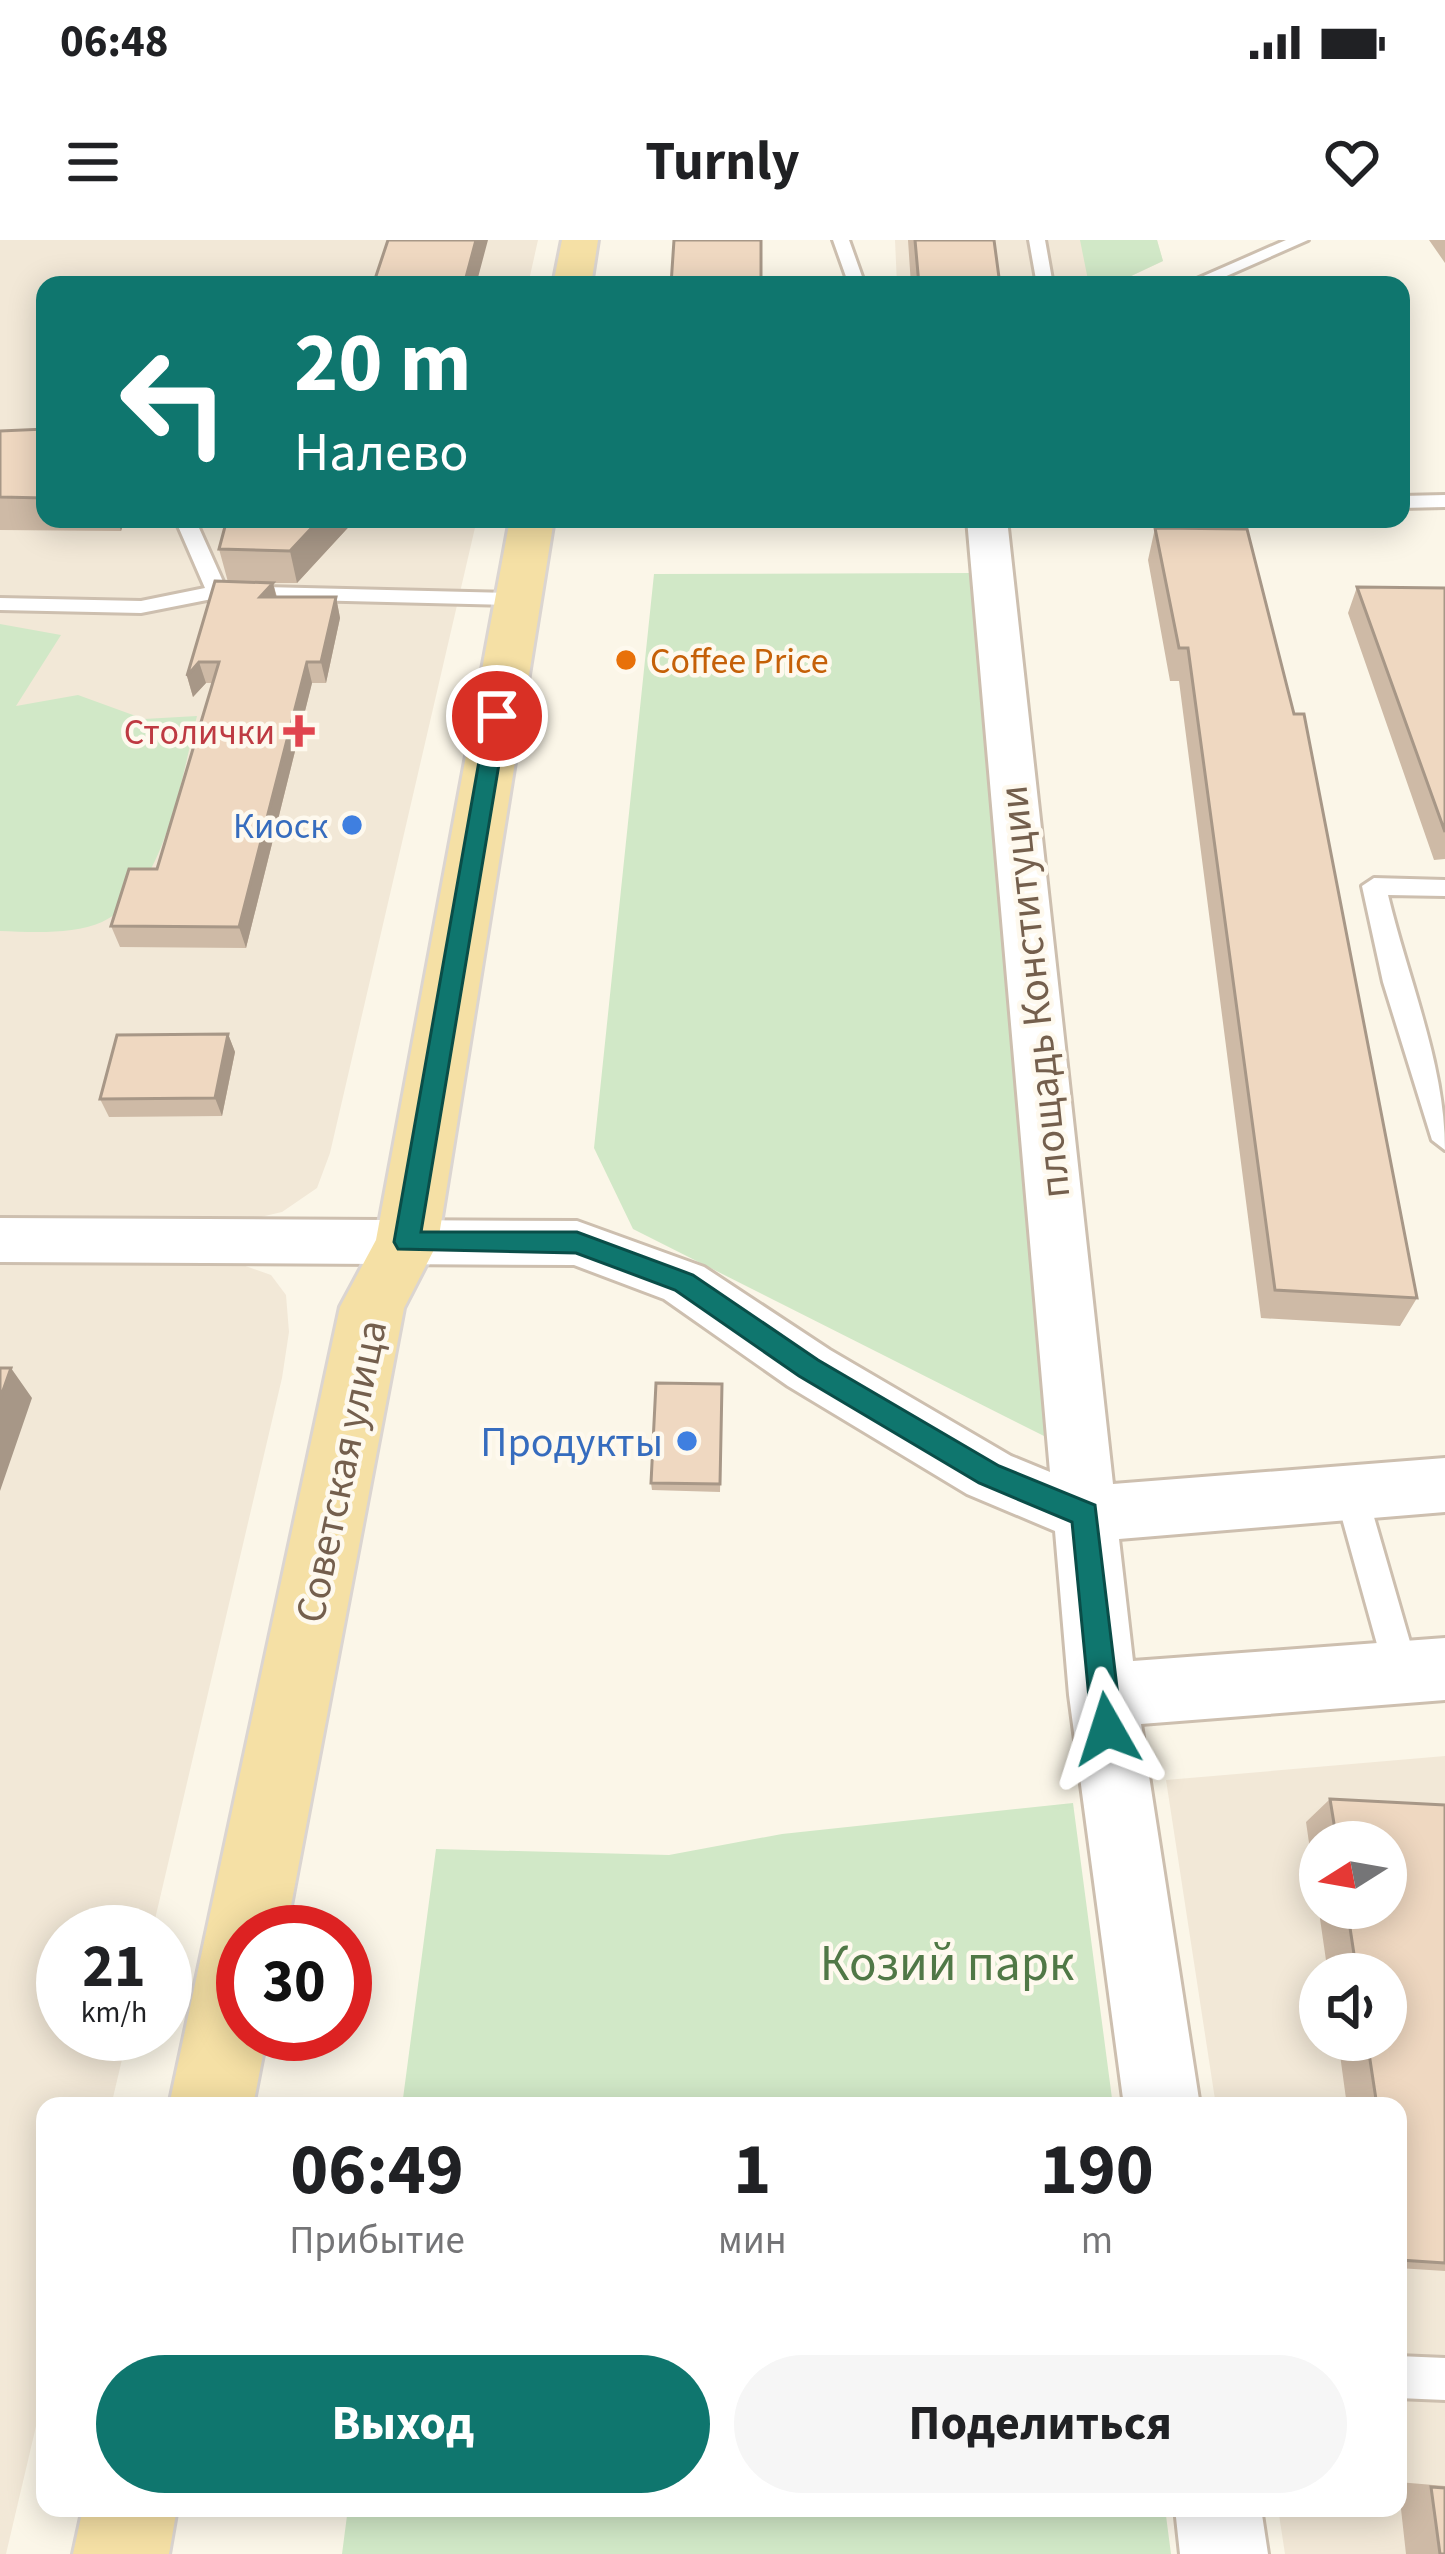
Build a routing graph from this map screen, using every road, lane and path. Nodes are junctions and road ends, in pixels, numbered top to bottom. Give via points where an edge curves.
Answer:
1 (580, 240) edge
2 (842, 240) edge
3 (1037, 240) edge
4 (1300, 240) edge
5 (574, 276) edge
6 (853, 276) edge
7 (1043, 276) edge
8 (1213, 276) edge
9 (1445, 501) edge
10 (1410, 502) edge
11 (189, 528) edge
12 (530, 528) edge
13 (988, 528) edge
14 (218, 592) junction
15 (515, 598) junction
16 (0, 604) edge
17 (1445, 888) edge
18 (1433, 1063) edge
19 (1445, 1140) edge
20 (0, 1240) edge
21 (407, 1242) junction
22 (989, 1474) junction
23 (1445, 1485) edge
24 (1082, 1489) junction
25 (1351, 1493) junction
26 (1093, 1589) junction
27 (1424, 1671) edge
28 (1103, 1695) junction
29 (251, 1905) edge
30 (220, 2061) edge
31 (213, 2097) edge
32 (1161, 2097) edge
33 (1407, 2377) edge
34 (1445, 2379) edge
35 (128, 2517) edge
36 (1219, 2517) edge
37 (121, 2554) edge
38 (1224, 2554) edge

1 - 5 main road
2 - 6 lane
3 - 7 lane
4 - 8 lane
9 - 10 lane
11 - 14 lane
12 - 15 main road, Советская улица
13 - 24 street, площадь Конституции
14 - 15 lane
14 - 16 lane via 141,607
15 - 21 main road, Советская улица
17 - 18 lane via 1374,886
18 - 19 lane
20 - 21 street
21 - 22 street via 577,1243 684,1283
21 - 29 main road, Советская улица via 372,1307
22 - 24 street
22 - 26 street
23 - 25 street
24 - 25 street
24 - 26 street, площадь Конституции
25 - 27 lane
26 - 28 street, площадь Конституции
27 - 28 street
28 - 32 street
30 - 31 main road
33 - 34 lane
35 - 37 main road
36 - 38 street

